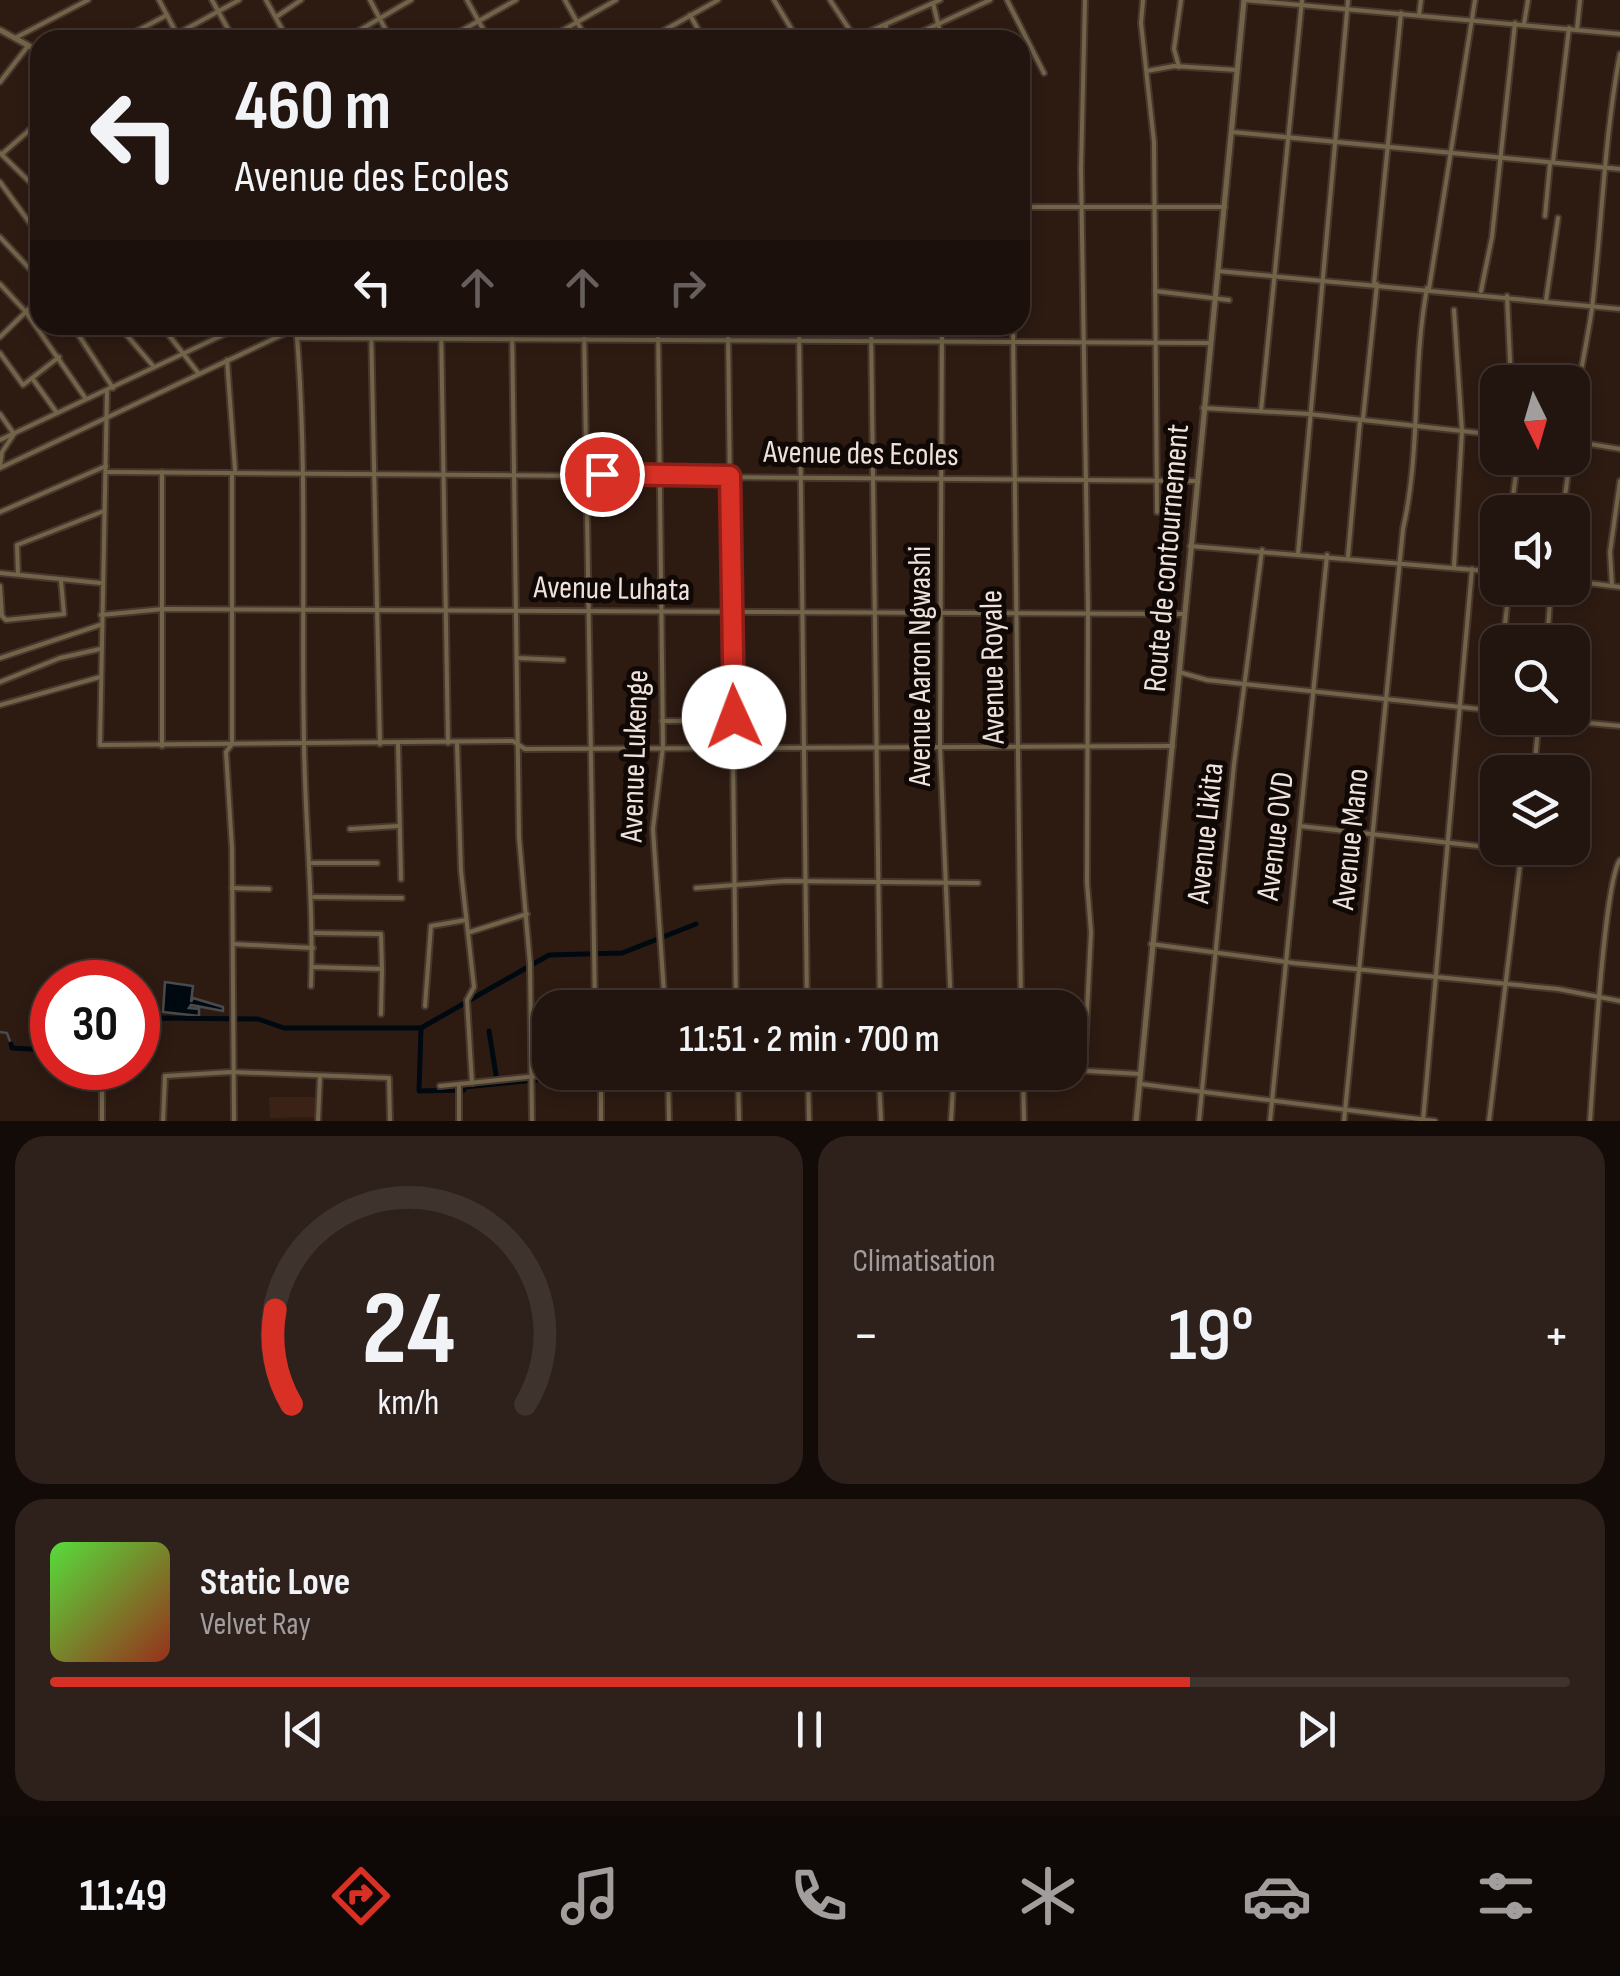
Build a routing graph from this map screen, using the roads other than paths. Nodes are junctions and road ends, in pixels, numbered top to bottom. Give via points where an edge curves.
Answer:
1 (88, 0) edge
2 (159, 0) edge
3 (212, 0) edge
4 (239, 0) edge
5 (266, 0) edge
6 (301, 0) edge
7 (370, 0) edge
8 (411, 0) edge
9 (468, 0) edge
10 (516, 0) edge
11 (565, 0) edge
12 (616, 0) edge
13 (718, 0) edge
14 (774, 0) edge
15 (830, 0) edge
16 (940, 0) edge
17 (990, 0) edge
18 (1008, 0) edge
19 (1085, 0) edge
20 (1143, 0) edge
21 (1181, 0) edge
22 (1244, 0) edge
23 (1348, 0) edge
24 (1371, 0) edge
25 (1421, 0) edge
26 (1475, 0) edge
27 (1528, 0) edge
28 (1580, 0) edge
29 (711, 2) edge
30 (934, 3) junction
31 (1302, 3) edge
32 (1350, 10) junction
33 (218, 11) junction
34 (919, 11) junction
35 (1370, 12) junction
36 (1401, 13) junction
37 (167, 14) junction
38 (690, 15) junction
39 (934, 15) junction
40 (1419, 15) junction
41 (379, 17) junction
42 (275, 18) junction
43 (1472, 20) junction
44 (479, 21) junction
45 (577, 22) junction
46 (937, 23) junction
47 (1515, 24) junction
48 (1524, 24) junction
49 (886, 25) junction
50 (1569, 28) junction
51 (1577, 29) junction
52 (0, 30) edge
53 (30, 30) edge
54 (30, 30) edge
55 (138, 30) edge
56 (175, 30) edge
57 (190, 30) edge
58 (228, 30) edge
59 (282, 30) edge
60 (359, 30) edge
61 (386, 30) edge
62 (463, 30) edge
63 (484, 30) edge
64 (563, 30) edge
65 (582, 30) edge
66 (664, 30) edge
67 (698, 30) edge
68 (792, 30) edge
69 (848, 30) edge
70 (874, 30) edge
71 (886, 30) edge
72 (923, 30) edge
73 (939, 30) edge
74 (1023, 30) edge
75 (1620, 34) edge
76 (15, 38) junction
77 (1030, 45) edge
78 (29, 46) joint
79 (1620, 54) edge
80 (1179, 67) junction
81 (1147, 70) junction
82 (1238, 70) junction
83 (1044, 73) dead end
84 (0, 82) edge
85 (30, 130) edge
86 (1232, 132) junction
87 (1288, 138) junction
88 (1336, 142) junction
89 (1386, 147) junction
90 (1451, 153) junction
91 (0, 154) edge
92 (1500, 160) junction
93 (1551, 164) junction
94 (1620, 169) edge
95 (1604, 170) junction
96 (0, 182) edge
97 (30, 182) edge
98 (1156, 205) junction
99 (1225, 206) junction
100 (1030, 207) edge
101 (1082, 208) junction
102 (1545, 216) dead end
103 (1558, 218) dead end
104 (30, 222) edge
105 (0, 237) edge
106 (30, 269) edge
107 (1218, 271) junction
108 (1273, 275) junction
109 (1322, 280) junction
110 (0, 284) edge
111 (1375, 284) junction
112 (1428, 288) junction
113 (1154, 291) junction
114 (1480, 293) junction
115 (1508, 296) junction
116 (1214, 298) junction
117 (1229, 300) dead end
118 (1546, 300) junction
119 (1592, 306) junction
120 (30, 308) edge
121 (1620, 309) edge
122 (1454, 310) dead end
123 (26, 312) junction
124 (30, 317) edge
125 (43, 335) edge
126 (78, 335) edge
127 (126, 335) edge
128 (169, 335) edge
129 (222, 335) edge
130 (279, 335) edge
131 (297, 335) edge
132 (372, 335) edge
133 (441, 335) edge
134 (512, 335) edge
135 (584, 335) edge
136 (658, 335) edge
137 (729, 335) edge
138 (799, 335) edge
139 (872, 335) edge
140 (942, 335) edge
141 (1013, 335) edge
142 (0, 337) edge
143 (297, 338) junction
144 (512, 339) junction
145 (372, 340) junction
146 (441, 340) junction
147 (658, 341) junction
148 (729, 341) junction
149 (799, 341) junction
150 (1084, 341) junction
151 (1154, 341) junction
152 (584, 342) junction
153 (872, 342) junction
154 (942, 342) junction
155 (1013, 342) junction
156 (1209, 343) junction
157 (0, 353) edge
158 (183, 354) junction
159 (59, 357) junction
160 (226, 360) junction
161 (1510, 365) edge
162 (1579, 365) edge
163 (154, 368) junction
164 (199, 374) junction
165 (32, 378) junction
166 (110, 389) junction
167 (86, 399) junction
168 (1203, 408) junction
169 (1261, 410) junction
170 (0, 414) edge
171 (56, 414) junction
172 (1309, 414) junction
173 (106, 417) junction
174 (1361, 421) junction
175 (1414, 426) junction
176 (1462, 432) junction
177 (14, 434) junction
178 (1480, 434) edge
179 (0, 440) edge
180 (1590, 444) edge
181 (1620, 448) edge
182 (0, 467) edge
183 (106, 469) junction
184 (162, 472) junction
185 (234, 472) junction
186 (302, 472) junction
187 (585, 474) junction
188 (444, 475) junction
189 (515, 475) junction
190 (658, 475) junction
191 (802, 475) junction
192 (374, 476) junction
193 (730, 476) junction
194 (872, 476) junction
195 (944, 477) junction
196 (1014, 480) junction
197 (1085, 480) junction
198 (1156, 480) junction
199 (1196, 481) junction
200 (1620, 481) edge
201 (104, 511) junction
202 (0, 512) edge
203 (1157, 512) dead end
204 (1190, 546) junction
205 (1262, 550) junction
206 (1298, 554) junction
207 (1327, 555) junction
208 (1348, 556) junction
209 (1400, 561) junction
210 (1454, 567) junction
211 (1472, 569) junction
212 (1480, 570) edge
213 (0, 573) edge
214 (18, 574) junction
215 (61, 581) junction
216 (102, 583) junction
217 (1590, 583) edge
218 (0, 586) edge
219 (1612, 586) junction
220 (1620, 586) edge
221 (163, 609) junction
222 (232, 609) junction
223 (305, 609) junction
224 (378, 610) junction
225 (517, 610) junction
226 (446, 611) junction
227 (588, 611) junction
228 (802, 612) junction
229 (1088, 612) junction
230 (731, 613) junction
231 (1015, 613) junction
232 (660, 614) junction
233 (942, 614) junction
234 (1184, 614) junction
235 (874, 615) junction
236 (100, 616) junction
237 (100, 625) junction
238 (100, 649) junction
239 (0, 658) edge
240 (517, 658) junction
241 (564, 660) dead end
242 (1179, 672) junction
243 (100, 677) junction
244 (0, 682) edge
245 (1246, 684) junction
246 (1315, 690) junction
247 (1387, 700) junction
248 (0, 705) edge
249 (1458, 709) junction
250 (1480, 710) edge
251 (662, 721) junction
252 (690, 721) dead end
253 (1590, 723) edge
254 (1620, 726) edge
255 (448, 743) junction
256 (457, 743) junction
257 (232, 744) junction
258 (304, 744) junction
259 (380, 744) junction
260 (398, 744) junction
261 (518, 744) junction
262 (162, 746) junction
263 (588, 746) junction
264 (663, 746) junction
265 (803, 746) junction
266 (876, 746) junction
267 (940, 746) junction
268 (1017, 746) junction
269 (1088, 746) junction
270 (1173, 746) junction
271 (734, 747) junction
272 (399, 826) junction
273 (1300, 826) junction
274 (350, 829) dead end
275 (1374, 836) junction
276 (1446, 844) junction
277 (1480, 846) edge
278 (1620, 860) edge
279 (312, 862) junction
280 (378, 863) dead end
281 (1520, 865) edge
282 (400, 879) dead end
283 (804, 880) junction
284 (876, 881) junction
285 (945, 881) junction
286 (978, 882) dead end
287 (733, 883) junction
288 (232, 888) junction
289 (696, 888) dead end
290 (269, 889) dead end
291 (314, 898) junction
292 (402, 898) dead end
293 (527, 914) junction
294 (466, 920) junction
295 (468, 932) junction
296 (314, 933) junction
297 (232, 944) junction
298 (1151, 944) junction
299 (313, 948) junction
300 (1216, 952) junction
301 (1287, 962) junction
302 (312, 967) junction
303 (382, 968) junction
304 (1360, 969) junction
305 (1438, 976) junction
306 (1507, 984) junction
307 (311, 986) dead end
308 (595, 990) edge
309 (664, 990) edge
310 (736, 990) edge
311 (807, 990) edge
312 (879, 990) edge
313 (950, 990) edge
314 (1021, 990) edge
315 (1599, 998) junction
316 (1620, 1001) edge
317 (425, 1006) dead end
318 (1087, 1011) edge
319 (381, 1014) dead end
320 (1087, 1070) edge
321 (232, 1072) junction
322 (1142, 1074) junction
323 (320, 1076) junction
324 (532, 1079) joint
325 (472, 1084) junction
326 (1140, 1084) junction
327 (440, 1086) dead end
328 (460, 1089) junction
329 (102, 1090) edge
330 (532, 1090) edge
331 (601, 1090) edge
332 (668, 1090) edge
333 (738, 1090) edge
334 (808, 1090) edge
335 (879, 1090) edge
336 (953, 1090) edge
337 (1023, 1090) edge
338 (1201, 1094) junction
339 (1273, 1101) junction
340 (1345, 1112) junction
341 (1423, 1120) edge
342 (102, 1121) edge
343 (164, 1121) edge
344 (234, 1121) edge
345 (318, 1121) edge
346 (390, 1121) edge
347 (459, 1121) edge
348 (532, 1121) edge
349 (602, 1121) edge
350 (669, 1121) edge
351 (739, 1121) edge
352 (808, 1121) edge
353 (880, 1121) edge
354 (952, 1121) edge
355 (1024, 1121) edge
356 (1136, 1121) edge
357 (1200, 1121) edge
358 (1270, 1121) edge
359 (1344, 1121) edge
360 (1435, 1121) edge
361 (1489, 1121) edge
362 (1590, 1121) edge

1 - 54 street
2 - 37 street
3 - 33 street
4 - 33 street
5 - 42 street
6 - 42 street
7 - 41 street
8 - 41 street
9 - 44 street
10 - 44 street
11 - 45 street
12 - 45 street
13 - 29 street
14 - 68 street
15 - 69 street
16 - 30 street
17 - 46 street
18 - 74 street
19 - 101 street
20 - 81 street
21 - 80 street via 1174,49
22 - 31 street
22 - 82 street, Route de contournement
23 - 32 street
24 - 35 street
25 - 40 street
26 - 43 street, Avenue Mano
27 - 48 street
28 - 51 street
29 - 38 street
30 - 34 street
30 - 39 street
31 - 32 street
31 - 87 street
32 - 35 street
32 - 88 street
33 - 57 street
33 - 58 street
34 - 39 street
34 - 49 street
35 - 36 street
36 - 40 street
36 - 89 street
37 - 55 street
37 - 56 street
38 - 66 street
38 - 67 street
39 - 46 street
40 - 43 street
41 - 60 street
41 - 61 street
42 - 59 street
43 - 47 street
43 - 90 street, Avenue Mano
44 - 62 street
44 - 63 street
45 - 64 street
45 - 65 street
46 - 72 street
46 - 73 street
47 - 48 street
47 - 92 street
48 - 50 street
49 - 70 street
49 - 71 street
50 - 51 street
50 - 93 street
51 - 75 street
52 - 76 street
53 - 76 street
76 - 78 street
77 - 83 street
78 - 84 street
79 - 95 street
80 - 81 street
80 - 82 street
81 - 98 street
82 - 86 street, Route de contournement
85 - 91 street
86 - 87 street
86 - 99 street, Route de contournement
87 - 88 street
87 - 108 street
88 - 89 street
88 - 109 street
89 - 90 street
89 - 111 street
90 - 92 street
90 - 112 street, Avenue Mano
91 - 97 street
92 - 93 street
92 - 114 street
93 - 95 street
93 - 102 street
94 - 95 street
95 - 119 street
96 - 104 street
98 - 99 street
98 - 101 street
98 - 113 street
99 - 107 street, Route de contournement
100 - 101 street
101 - 150 street
103 - 118 street
105 - 106 street
107 - 108 street
107 - 116 street, Route de contournement
108 - 109 street
108 - 169 street
109 - 111 street
109 - 172 street
110 - 123 street
111 - 112 street
111 - 174 street
112 - 114 street
112 - 175 street, Avenue Mano
113 - 116 street
113 - 151 street
114 - 115 street
115 - 118 street
115 - 161 street
116 - 117 street
116 - 156 street, Route de contournement
118 - 119 street
119 - 121 street
119 - 162 street
120 - 123 street
122 - 176 street
123 - 124 street
123 - 142 street
125 - 159 street
126 - 166 street
127 - 163 street
128 - 158 street
129 - 158 street
130 - 160 street
131 - 143 street
132 - 145 street
133 - 146 street
134 - 144 street
135 - 152 street
136 - 147 street, Avenue Lukenge
137 - 148 street
138 - 149 street
139 - 153 street
140 - 154 street, Avenue Aaron Ngwashi
141 - 155 street, Avenue Royale
143 - 145 street
143 - 186 street
144 - 146 street
144 - 152 street
144 - 189 street
145 - 146 street
145 - 192 street
146 - 188 street
147 - 148 street
147 - 152 street
147 - 190 street, Avenue Lukenge
148 - 149 street
148 - 193 street
149 - 153 street
149 - 191 street
150 - 151 street
150 - 155 street
150 - 197 street
151 - 156 street
151 - 198 street
152 - 187 street
153 - 154 street
153 - 194 street
154 - 155 street
154 - 195 street, Avenue Aaron Ngwashi
155 - 196 street, Avenue Royale
156 - 168 street, Route de contournement
157 - 165 street via 22,384
158 - 163 street
158 - 164 street
159 - 165 street
159 - 167 street
160 - 164 street
160 - 185 street
163 - 166 street
164 - 173 street
165 - 171 street
166 - 167 street
166 - 173 street
167 - 171 street
168 - 169 street
168 - 199 street, Route de contournement
169 - 172 street
170 - 177 street
171 - 177 street
172 - 174 street
172 - 206 street
173 - 182 street
173 - 183 street
174 - 175 street
174 - 208 street
175 - 176 street
175 - 209 street, Avenue Mano
176 - 178 street
176 - 210 street
177 - 179 street
177 - 182 street
180 - 181 street
183 - 184 street, Avenue des Ecoles
183 - 201 street
183 - 202 street, Avenue des Ecoles
184 - 185 street, Avenue des Ecoles
184 - 221 street
185 - 186 street, Avenue des Ecoles
185 - 222 street
186 - 192 street, Avenue des Ecoles
186 - 223 street
187 - 189 street, Avenue des Ecoles
187 - 190 street, Avenue des Ecoles
187 - 227 street
188 - 189 street, Avenue des Ecoles
188 - 192 street, Avenue des Ecoles
188 - 226 street
189 - 225 street
190 - 193 street, Avenue des Ecoles
190 - 232 street, Avenue Lukenge
191 - 193 street, Avenue des Ecoles
191 - 194 street, Avenue des Ecoles
191 - 228 street
192 - 224 street
193 - 230 street
194 - 195 street, Avenue des Ecoles
194 - 235 street
195 - 196 street, Avenue des Ecoles
195 - 233 street, Avenue Aaron Ngwashi
196 - 197 street, Avenue des Ecoles
196 - 231 street, Avenue Royale
197 - 198 street, Avenue des Ecoles
197 - 229 street
198 - 199 street, Avenue des Ecoles
198 - 203 street
199 - 204 street, Route de contournement
200 - 219 street
201 - 214 street via 17,545
201 - 216 street
204 - 205 street
204 - 234 street, Route de contournement
205 - 206 street
205 - 245 street, Avenue Likita
206 - 207 street
207 - 208 street
207 - 246 street, Avenue OVD
208 - 209 street
209 - 210 street
209 - 247 street, Avenue Mano
210 - 211 street
211 - 212 street
211 - 249 street
213 - 214 street
214 - 215 street
215 - 216 street
215 - 218 street via 64,614 6,620
216 - 236 street
217 - 219 street
219 - 220 street
221 - 222 street, Avenue Luhata
221 - 236 street, Avenue Luhata
221 - 262 street
222 - 223 street, Avenue Luhata
222 - 257 street
223 - 224 street, Avenue Luhata
223 - 258 street
224 - 226 street, Avenue Luhata
224 - 259 street
225 - 226 street, Avenue Luhata
225 - 227 street, Avenue Luhata
225 - 240 street
226 - 255 street
227 - 232 street, Avenue Luhata
227 - 263 street
228 - 230 street, Avenue Luhata
228 - 235 street, Avenue Luhata
228 - 265 street
229 - 231 street, Avenue Luhata
229 - 234 street, Avenue Luhata
229 - 269 street
230 - 232 street, Avenue Luhata
230 - 271 street
231 - 233 street, Avenue Luhata
231 - 268 street, Avenue Royale
232 - 251 street, Avenue Lukenge
233 - 235 street, Avenue Luhata
233 - 267 street, Avenue Aaron Ngwashi
234 - 242 street, Route de contournement
235 - 266 street
236 - 237 street
237 - 238 street
237 - 239 street
238 - 243 street
238 - 244 street
240 - 241 street
240 - 261 street
242 - 245 street
242 - 270 street, Route de contournement
243 - 248 street
243 - 262 street via 100,745
245 - 246 street
245 - 300 street, Avenue Likita
246 - 247 street
246 - 273 street, Avenue OVD
247 - 249 street
247 - 275 street, Avenue Mano
249 - 250 street
249 - 276 street
251 - 252 street
251 - 264 street, Avenue Lukenge
253 - 254 street
255 - 256 street
255 - 260 street
256 - 261 street
256 - 294 street
257 - 258 street
257 - 262 street
257 - 288 street via 226,752
258 - 259 street
258 - 279 street
259 - 260 street
260 - 272 street
261 - 263 street
261 - 293 street
263 - 264 street
263 - 308 street
264 - 271 street
264 - 309 street, Avenue Lukenge via 653,829
265 - 266 street
265 - 271 street
265 - 283 street
266 - 267 street
266 - 284 street
267 - 268 street
267 - 285 street, Avenue Aaron Ngwashi
268 - 269 street
268 - 314 street, Avenue Royale
269 - 270 street
269 - 318 street
270 - 298 street, Route de contournement
271 - 287 street
272 - 274 street
272 - 282 street
273 - 275 street
273 - 301 street, Avenue OVD
275 - 276 street
275 - 304 street, Avenue Mano
276 - 277 street
276 - 305 street
278 - 315 street
279 - 280 street
279 - 291 street
281 - 306 street
283 - 284 street
283 - 287 street
283 - 311 street
284 - 285 street
284 - 312 street
285 - 286 street
285 - 313 street, Avenue Aaron Ngwashi
287 - 289 street
287 - 310 street
288 - 290 street
288 - 297 street
291 - 292 street
291 - 296 street
293 - 295 street
293 - 324 street
294 - 295 street
294 - 317 street via 431,926
295 - 325 street
296 - 299 street
296 - 303 street via 382,934
297 - 299 street
297 - 321 street
298 - 300 street
298 - 322 street, Route de contournement
299 - 302 street
300 - 301 street
300 - 338 street, Avenue Likita
301 - 304 street
301 - 339 street, Avenue OVD
302 - 303 street
302 - 307 street
303 - 319 street
304 - 305 street
304 - 340 street, Avenue Mano
305 - 306 street
305 - 341 street
306 - 315 street
306 - 361 street
315 - 316 street
315 - 362 street
320 - 322 street
321 - 323 street
321 - 343 street via 165,1076
321 - 344 street
322 - 326 street, Route de contournement
323 - 345 street
323 - 346 street via 390,1078
324 - 325 street
325 - 328 street
326 - 338 street
326 - 356 street, Route de contournement
327 - 328 street
328 - 347 street
329 - 342 street
330 - 348 street
331 - 349 street
332 - 350 street
333 - 351 street
334 - 352 street
335 - 353 street
336 - 354 street
337 - 355 street
338 - 339 street
338 - 357 street, Avenue Likita
339 - 340 street
339 - 358 street, Avenue OVD
340 - 341 street
340 - 359 street, Avenue Mano
341 - 360 street

